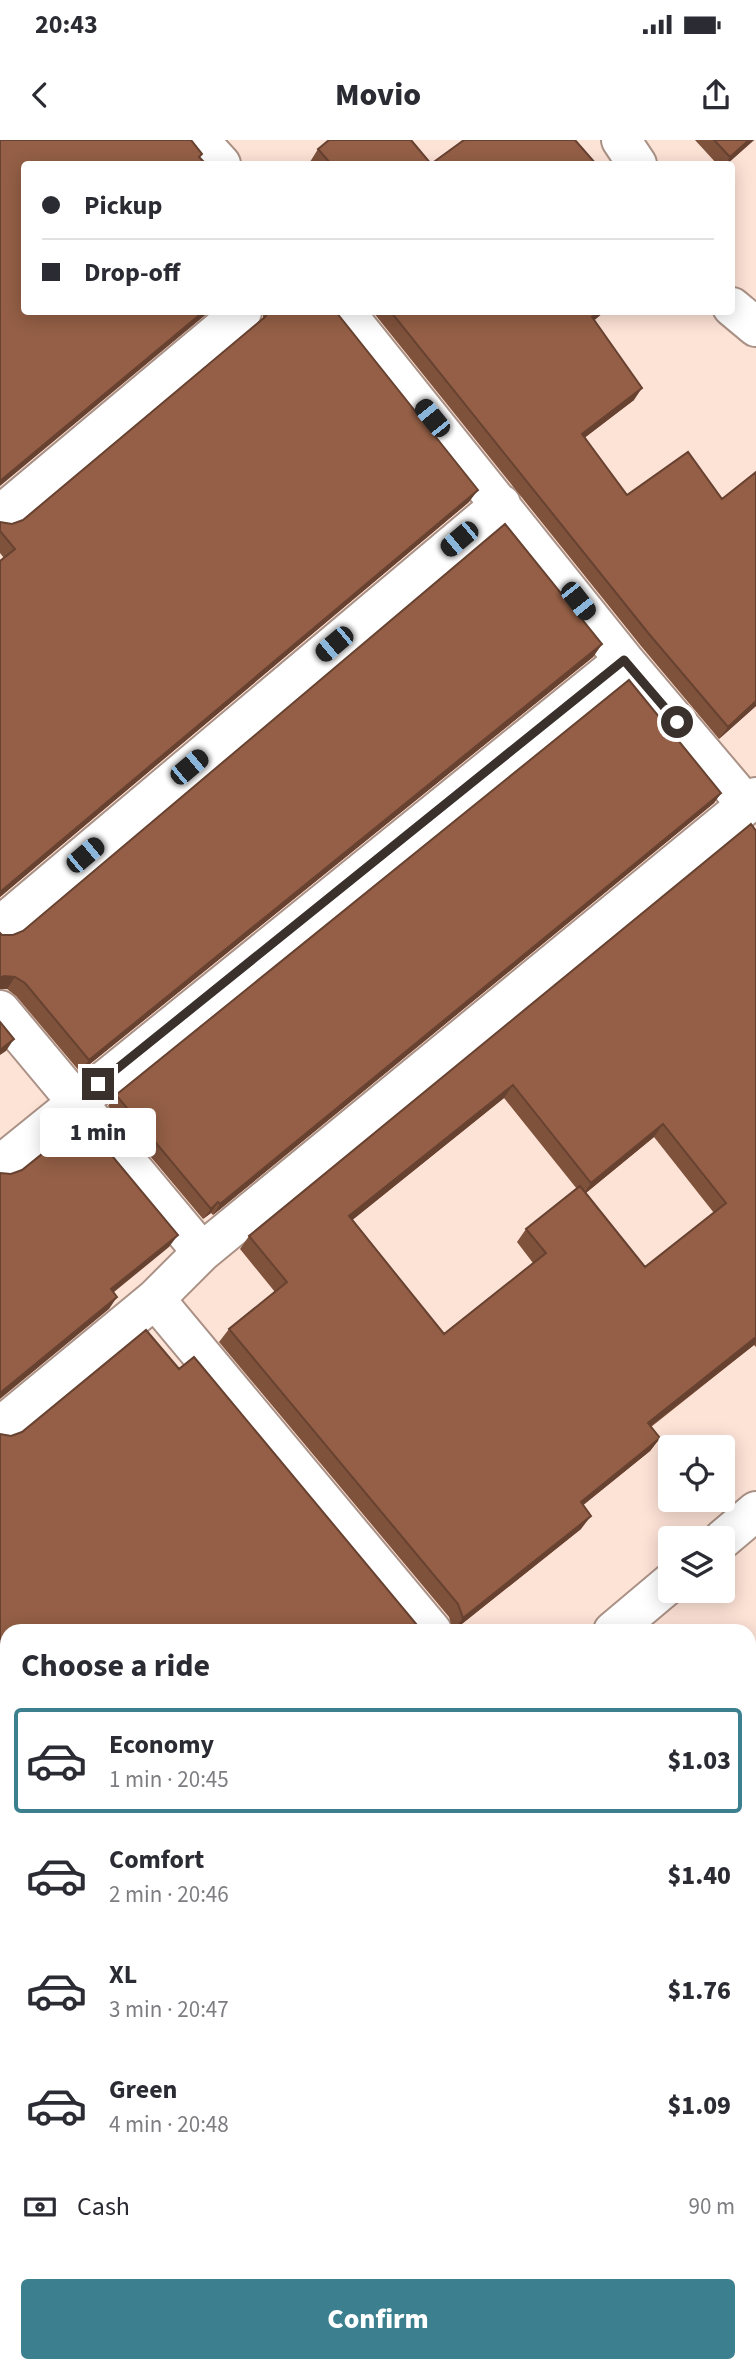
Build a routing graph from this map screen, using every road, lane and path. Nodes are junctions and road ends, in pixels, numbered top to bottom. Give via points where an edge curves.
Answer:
1 (199, 140) edge
2 (621, 140) edge
3 (218, 161) edge
4 (635, 161) edge
5 (735, 310) edge
6 (238, 315) edge
7 (347, 315) edge
8 (756, 327) edge
9 (501, 504) junction
10 (0, 515) edge
11 (624, 660) junction
12 (751, 801) edge
13 (0, 926) edge
14 (0, 1010) edge
15 (77, 1101) junction
16 (0, 1166) edge
17 (202, 1252) junction
18 (155, 1298) junction
19 (0, 1427) edge
20 (756, 1511) edge
21 (735, 1529) edge
22 (658, 1593) edge
23 (426, 1624) edge
24 (621, 1624) edge

1 - 3 street
2 - 4 street
5 - 8 street
6 - 10 street
7 - 9 street
9 - 11 street
9 - 13 street
11 - 12 street
11 - 15 street
12 - 17 street
14 - 15 street
15 - 16 street
15 - 17 street
17 - 18 street
18 - 19 street
18 - 23 street
20 - 21 street
22 - 24 street

